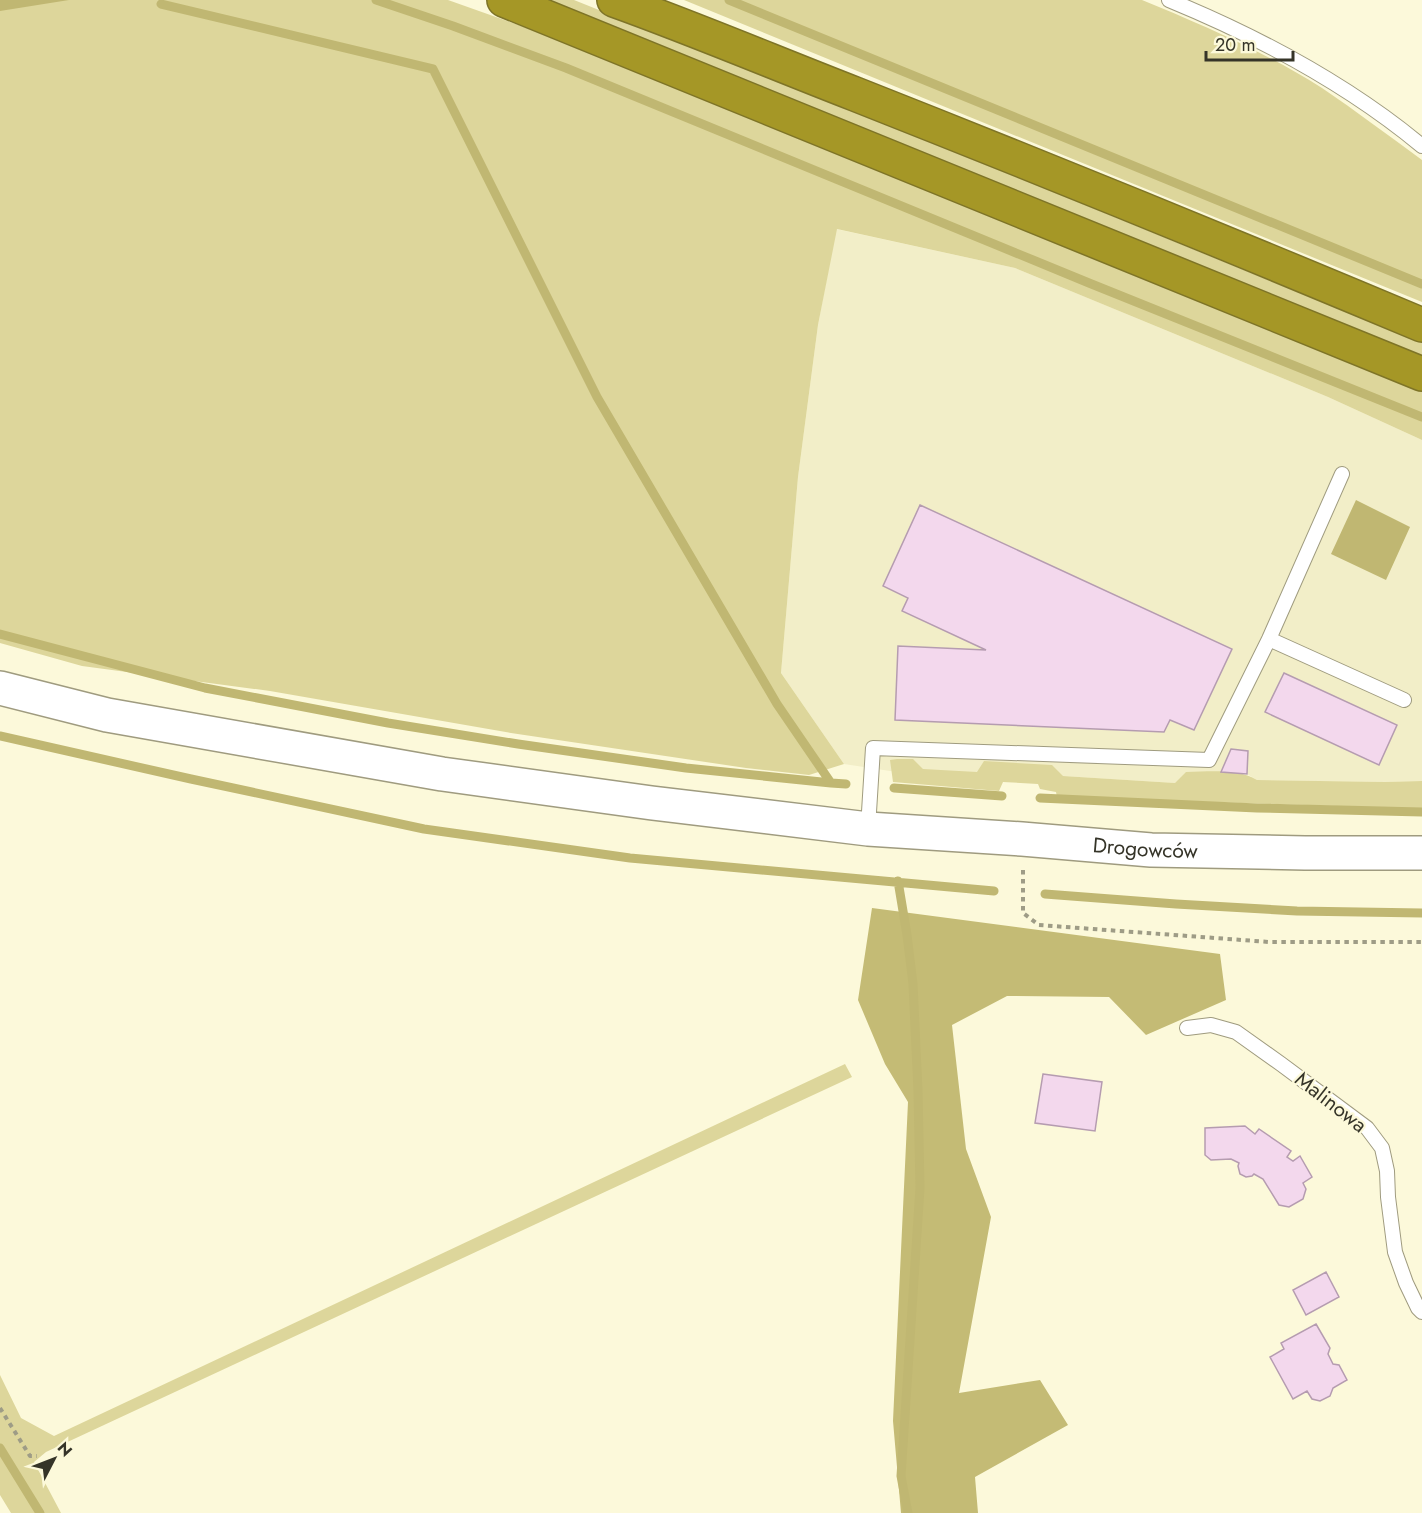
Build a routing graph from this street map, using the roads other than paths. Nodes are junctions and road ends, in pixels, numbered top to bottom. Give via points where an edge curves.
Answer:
1 (614, 0) edge
2 (625, 0) edge
3 (1169, 0) edge
4 (505, 1) edge
5 (654, 14) junction
6 (1422, 146) edge
7 (1422, 325) edge
8 (1422, 374) edge
9 (1342, 474) dead end
10 (1269, 639) junction
11 (0, 687) edge
12 (1404, 700) dead end
13 (868, 829) junction
14 (1422, 853) edge
15 (1186, 1028) dead end
16 (1422, 1312) edge

1 - 5 highway
2 - 5 highway
3 - 6 lane via 1299,62
4 - 8 highway
5 - 7 highway via 1045,169
9 - 10 lane
10 - 12 lane
10 - 13 lane via 1209,760 873,748
11 - 13 main road, Drogowców via 107,715 442,774
13 - 14 main road, Drogowców via 1151,850
15 - 16 lane, Malinowa via 1210,1025 1236,1032 1367,1128 1382,1148 1388,1171 1395,1252

